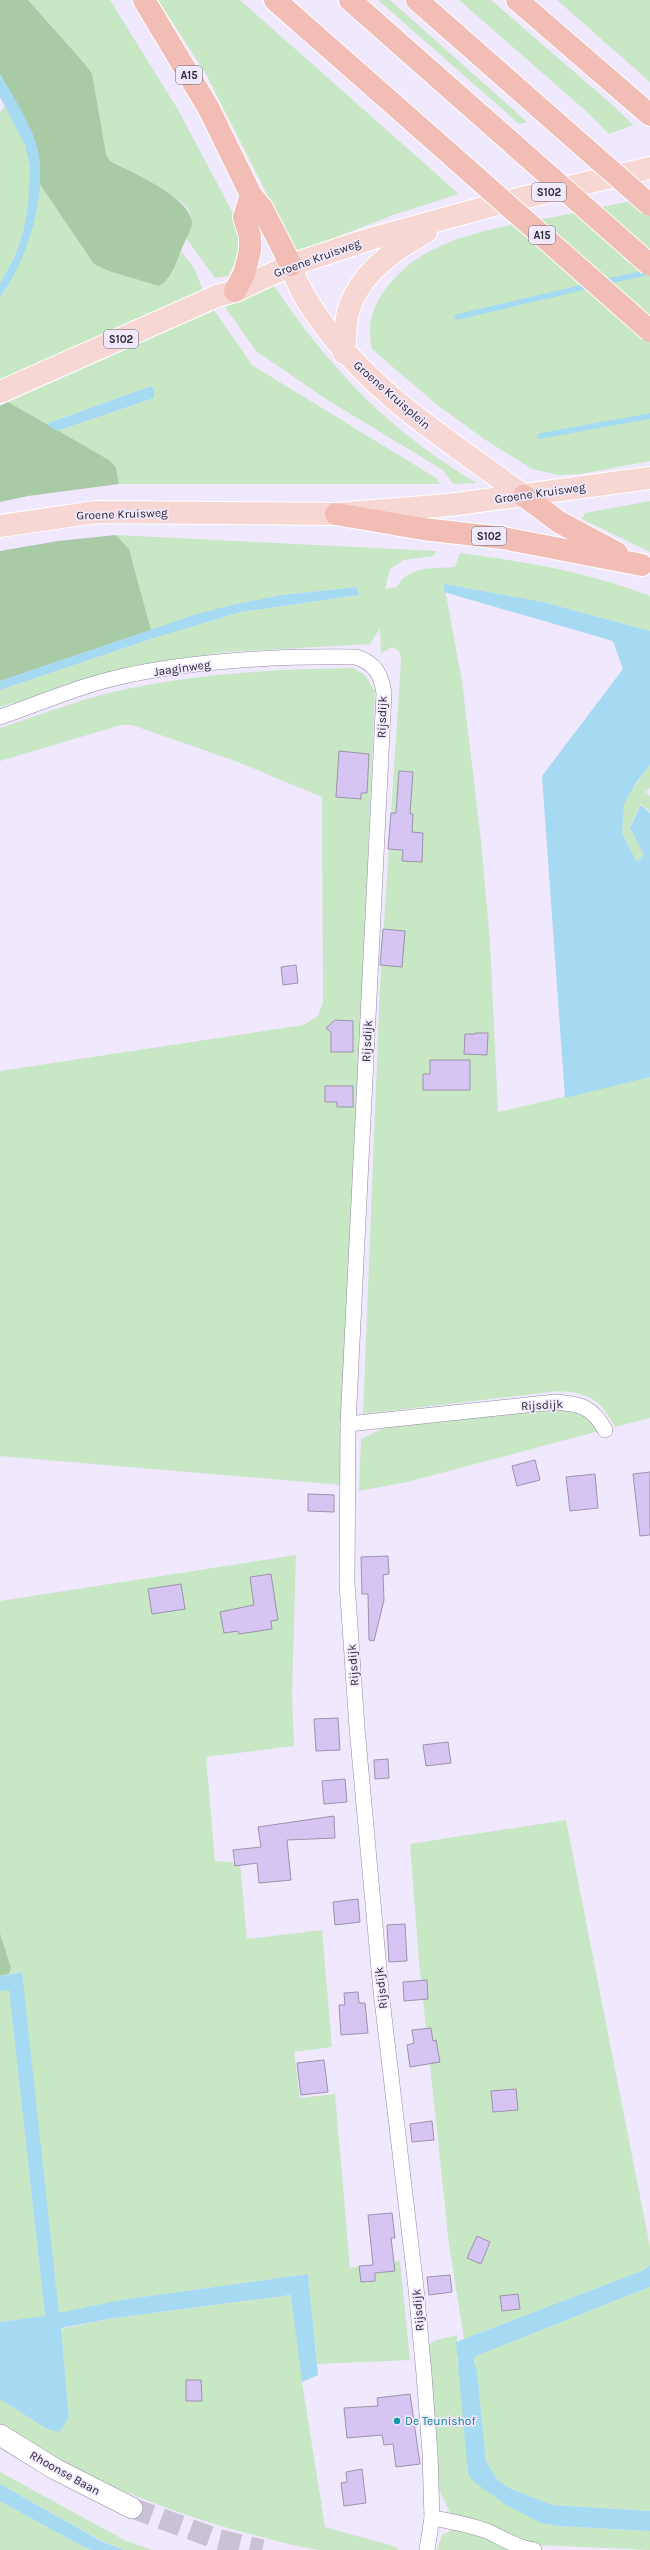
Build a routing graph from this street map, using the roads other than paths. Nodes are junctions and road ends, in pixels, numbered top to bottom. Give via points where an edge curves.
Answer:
1 (144, 0) edge
2 (275, 0) edge
3 (350, 0) edge
4 (418, 0) edge
5 (517, 0) edge
6 (644, 109) edge
7 (650, 168) edge
8 (251, 195) junction
9 (650, 205) edge
10 (448, 220) junction
11 (291, 265) junction
12 (650, 265) edge
13 (235, 291) junction
14 (650, 331) edge
15 (344, 353) junction
16 (0, 392) edge
17 (650, 478) edge
18 (524, 496) junction
19 (336, 514) junction
20 (0, 526) edge
21 (646, 567) edge
22 (369, 662) joint
23 (0, 717) edge
24 (348, 1424) junction
25 (605, 1430) dead end
26 (0, 2435) edge
27 (132, 2508) tunnel mouth
28 (432, 2518) junction
29 (427, 2550) edge
30 (534, 2550) edge

1 - 8 highway, A15 via 208,107
2 - 14 highway, A15, bridge
3 - 12 highway, bridge
4 - 9 highway, bridge
5 - 6 highway
7 - 10 main road, Groene Kruisweg / S102 via 505,202
8 - 11 highway, A15 via 262,208
8 - 13 highway via 244,217 250,236 250,251 244,274
10 - 11 main road, Groene Kruisweg / S102 via 363,241
10 - 15 main road, S102 via 388,256 365,280 348,313
11 - 13 main road, Groene Kruisweg / S102
11 - 15 main road, Groene Kruisplein via 296,282 311,309
13 - 16 main road, Groene Kruisweg / S102 via 217,296
15 - 18 main road, Groene Kruisplein via 404,408
17 - 18 main road, Groene Kruisweg / S102
18 - 19 main road, Groene Kruisweg / S102
18 - 21 highway via 559,522
19 - 20 main road, Groene Kruisweg / S102 via 96,512
19 - 21 highway, S102 via 423,529 503,538
22 - 23 street, Jaaginweg via 356,657 317,656 189,666 123,676
22 - 24 street, Rijsdijk via 377,669 384,693
24 - 25 street, Rijsdijk via 555,1402 580,1404 598,1417
24 - 28 street, Rijsdijk via 347,1583 357,1728 381,1991 416,2288 430,2453
26 - 27 main road, Rhoonse Baan via 55,2469
28 - 29 street, Rijsdijk
28 - 30 street via 463,2523 490,2532 509,2543

